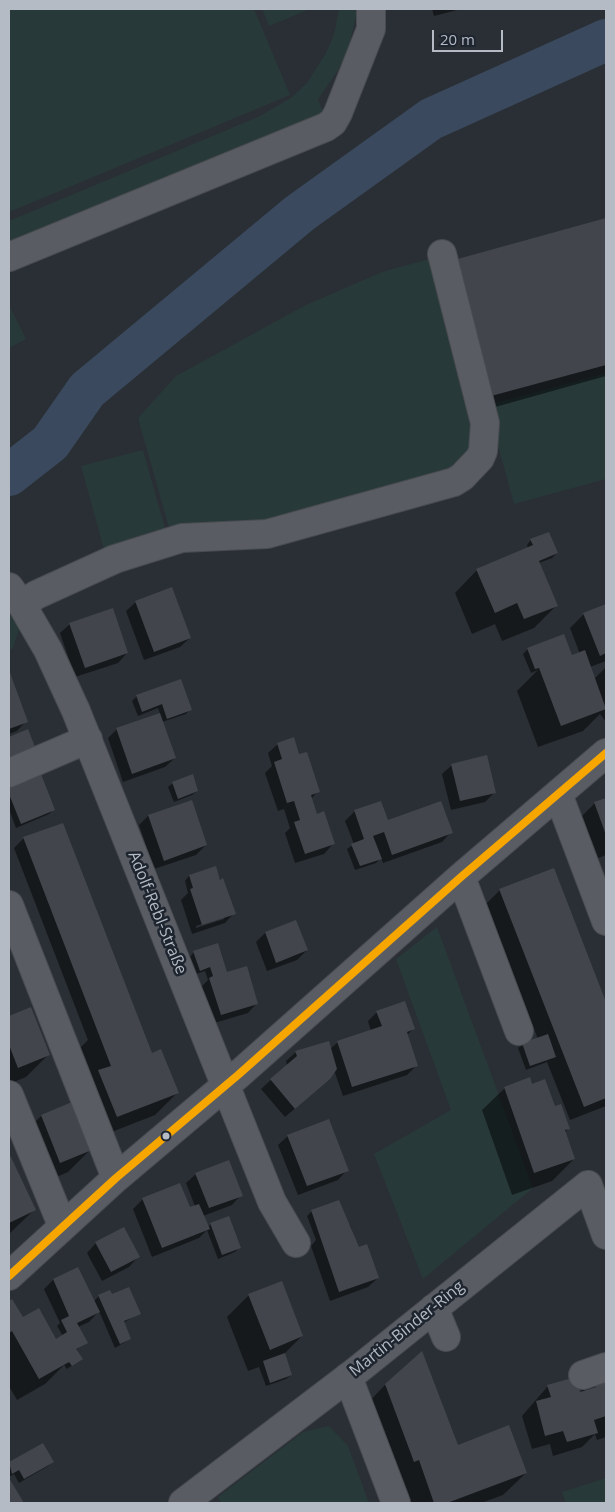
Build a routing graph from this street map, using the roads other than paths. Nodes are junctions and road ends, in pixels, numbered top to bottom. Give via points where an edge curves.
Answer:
1 (371, 9) edge
2 (442, 254) dead end
3 (9, 257) edge
4 (15, 596) edge
5 (88, 739) junction
6 (606, 753) edge
7 (9, 773) edge
8 (558, 794) junction
9 (461, 877) junction
10 (9, 905) edge
11 (606, 921) edge
12 (519, 1031) dead end
13 (226, 1085) junction
14 (9, 1095) edge
15 (116, 1178) junction
16 (62, 1226) junction
17 (606, 1235) edge
18 (296, 1243) dead end
19 (9, 1276) edge
20 (434, 1308) junction
21 (446, 1337) dead end
22 (348, 1377) junction
23 (198, 1498) edge
24 (396, 1503) edge

1 - 3 street via 371,29 338,113 326,127
2 - 4 street via 485,423 483,451 462,477 454,482 266,534 182,538 115,559 36,596
4 - 5 street, Adolf-Rebl-Straße via 48,650
5 - 7 street
5 - 13 street, Adolf-Rebl-Straße
6 - 8 street
8 - 9 street
8 - 11 street
9 - 12 street
9 - 13 street
10 - 15 street
13 - 15 street
13 - 18 street, Adolf-Rebl-Straße via 272,1202
14 - 16 street
15 - 16 street
16 - 19 street
17 - 20 street, Martin-Binder-Ring via 588,1185
20 - 21 street
20 - 22 street, Martin-Binder-Ring
22 - 23 street, Martin-Binder-Ring
22 - 24 street

